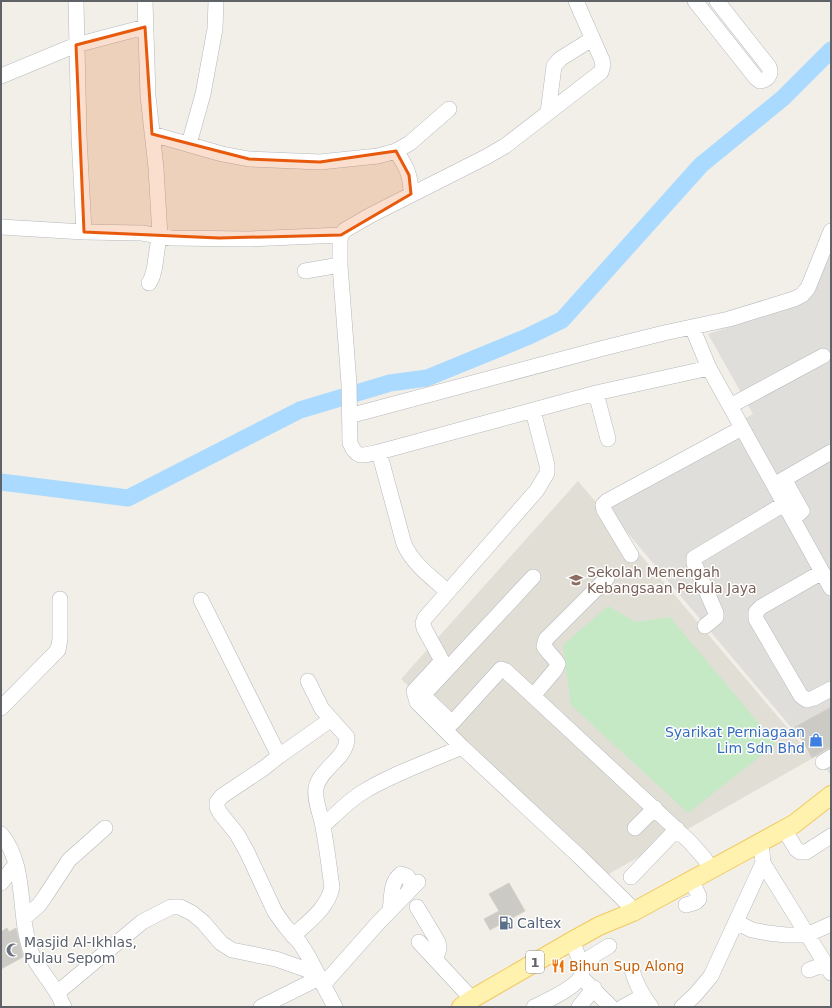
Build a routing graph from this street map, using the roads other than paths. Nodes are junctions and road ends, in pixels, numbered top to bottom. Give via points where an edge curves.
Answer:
1 (76, 1) edge
2 (145, 1) edge
3 (216, 1) edge
4 (576, 1) edge
5 (695, 1) edge
6 (717, 1) edge
7 (145, 26) junction
8 (592, 39) junction
9 (76, 44) junction
10 (1, 76) edge
11 (450, 109) dead end
12 (548, 113) junction
13 (152, 134) junction
14 (189, 144) junction
15 (396, 151) junction
16 (411, 194) junction
17 (1, 227) edge
18 (831, 231) edge
19 (84, 232) junction
20 (341, 235) junction
21 (160, 236) junction
22 (340, 265) junction
23 (305, 271) dead end
24 (149, 283) dead end
25 (692, 327) junction
26 (823, 356) dead end
27 (709, 368) junction
28 (596, 394) junction
29 (730, 406) junction
30 (349, 410) junction
31 (533, 411) junction
32 (742, 428) junction
33 (608, 439) dead end
34 (380, 452) junction
35 (831, 452) edge
36 (779, 482) junction
37 (784, 504) junction
38 (793, 519) junction
39 (631, 555) dead end
40 (822, 572) junction
41 (533, 577) dead end
42 (607, 578) dead end
43 (831, 588) edge
44 (447, 591) junction
45 (60, 599) dead end
46 (202, 600) dead end
47 (705, 626) dead end
48 (308, 681) dead end
49 (831, 689) edge
50 (533, 696) junction
51 (1, 708) edge
52 (330, 720) junction
53 (462, 748) junction
54 (279, 756) junction
55 (829, 797) edge
56 (654, 808) junction
57 (323, 826) junction
58 (105, 828) dead end
59 (635, 828) dead end
60 (677, 829) junction
61 (784, 829) junction
62 (1, 834) edge
63 (831, 836) edge
64 (761, 842) junction
65 (763, 863) junction
66 (16, 864) junction
67 (708, 864) junction
68 (631, 877) dead end
69 (691, 880) junction
70 (1, 883) edge
71 (414, 886) dead end
72 (628, 904) junction
73 (686, 905) dead end
74 (417, 907) dead end
75 (24, 918) junction
76 (736, 922) junction
77 (831, 924) edge
78 (599, 926) junction
79 (807, 934) junction
80 (293, 936) junction
81 (572, 941) junction
82 (419, 942) dead end
83 (609, 946) dead end
84 (436, 958) junction
85 (828, 969) edge
86 (581, 970) junction
87 (632, 970) dead end
88 (809, 970) dead end
89 (319, 979) junction
90 (594, 988) junction
91 (60, 1000) edge
92 (647, 1002) edge
93 (467, 1003) edge
94 (261, 1007) edge
95 (335, 1007) edge
96 (448, 1007) edge
97 (534, 1007) edge
98 (579, 1007) edge
99 (611, 1007) edge
100 (623, 1007) edge
101 (682, 1007) edge

1 - 9 street
2 - 7 street
3 - 14 street via 215,29 203,94
4 - 8 street
5 - 6 street via 756,78 760,81 767,78 769,67
7 - 9 street
7 - 13 street
8 - 12 street via 554,66
8 - 12 street via 602,60 601,72
9 - 10 street
9 - 19 street
11 - 15 street via 410,143
12 - 16 street via 505,146
13 - 14 street
13 - 21 street
14 - 15 street via 249,159 281,161 343,160
15 - 16 street via 409,175
16 - 20 street via 355,224
17 - 19 street
18 - 25 street via 808,288 802,295 730,319
19 - 21 street via 142,233
20 - 21 street via 248,239
20 - 22 street
21 - 24 street
22 - 23 street
22 - 30 street
25 - 27 street
25 - 30 street
26 - 29 street
27 - 28 street
27 - 29 street
28 - 31 street
28 - 33 street
29 - 32 street
30 - 34 street via 350,443 355,453 362,456
31 - 34 street
31 - 44 street via 547,473 537,490
32 - 36 street
32 - 39 street via 607,500 603,505 604,510
34 - 44 street via 409,555
35 - 36 street
36 - 37 street
36 - 38 street via 802,511
37 - 38 street
37 - 47 street via 694,558 694,564 716,614 714,620
38 - 40 street
40 - 43 street
40 - 49 street via 761,607 756,612 756,619 801,696 807,700
41 - 50 street via 425,696 452,723 501,669
42 - 50 street via 546,639 544,646 558,664
44 - 53 street via 423,623 441,659 440,663 414,691 418,702
45 - 51 street via 58,650
46 - 54 street
48 - 52 street
50 - 56 street
52 - 54 street
52 - 57 street via 347,737 347,743 320,778 316,788
53 - 57 street via 362,792
53 - 72 street via 580,856
54 - 80 street via 222,796 217,802 217,807 237,834 275,912
55 - 61 main road, 1
55 - 67 main road, 1 via 788,813
56 - 59 street
56 - 60 street
57 - 80 street via 332,887 330,896
58 - 75 street via 69,860 46,896
60 - 67 street
60 - 68 street
61 - 63 street via 800,852 806,852
61 - 64 main road, 1
62 - 66 street
64 - 65 street
64 - 67 main road, 1
65 - 76 street
65 - 79 street
66 - 70 street
66 - 75 street
67 - 69 main road, 1
67 - 72 main road, 1
69 - 73 street via 699,899
69 - 78 main road, 1 via 633,912
71 - 89 street
72 - 78 main road, 1
74 - 84 street via 438,942
75 - 91 street via 34,959
76 - 79 street via 752,930 768,933
76 - 101 street via 711,976
77 - 79 street
78 - 81 main road, 1
79 - 85 street
80 - 89 street via 307,954
81 - 86 street
81 - 93 main road, 1
82 - 84 street
83 - 86 street
84 - 93 street
85 - 88 street
86 - 90 street
86 - 97 street via 576,983
87 - 92 street via 636,984
89 - 91 street via 276,958 232,950 221,943 192,913 180,907 171,907 142,922
89 - 94 street
89 - 95 street
90 - 98 street
90 - 99 street
92 - 100 street
93 - 96 main road, 1

